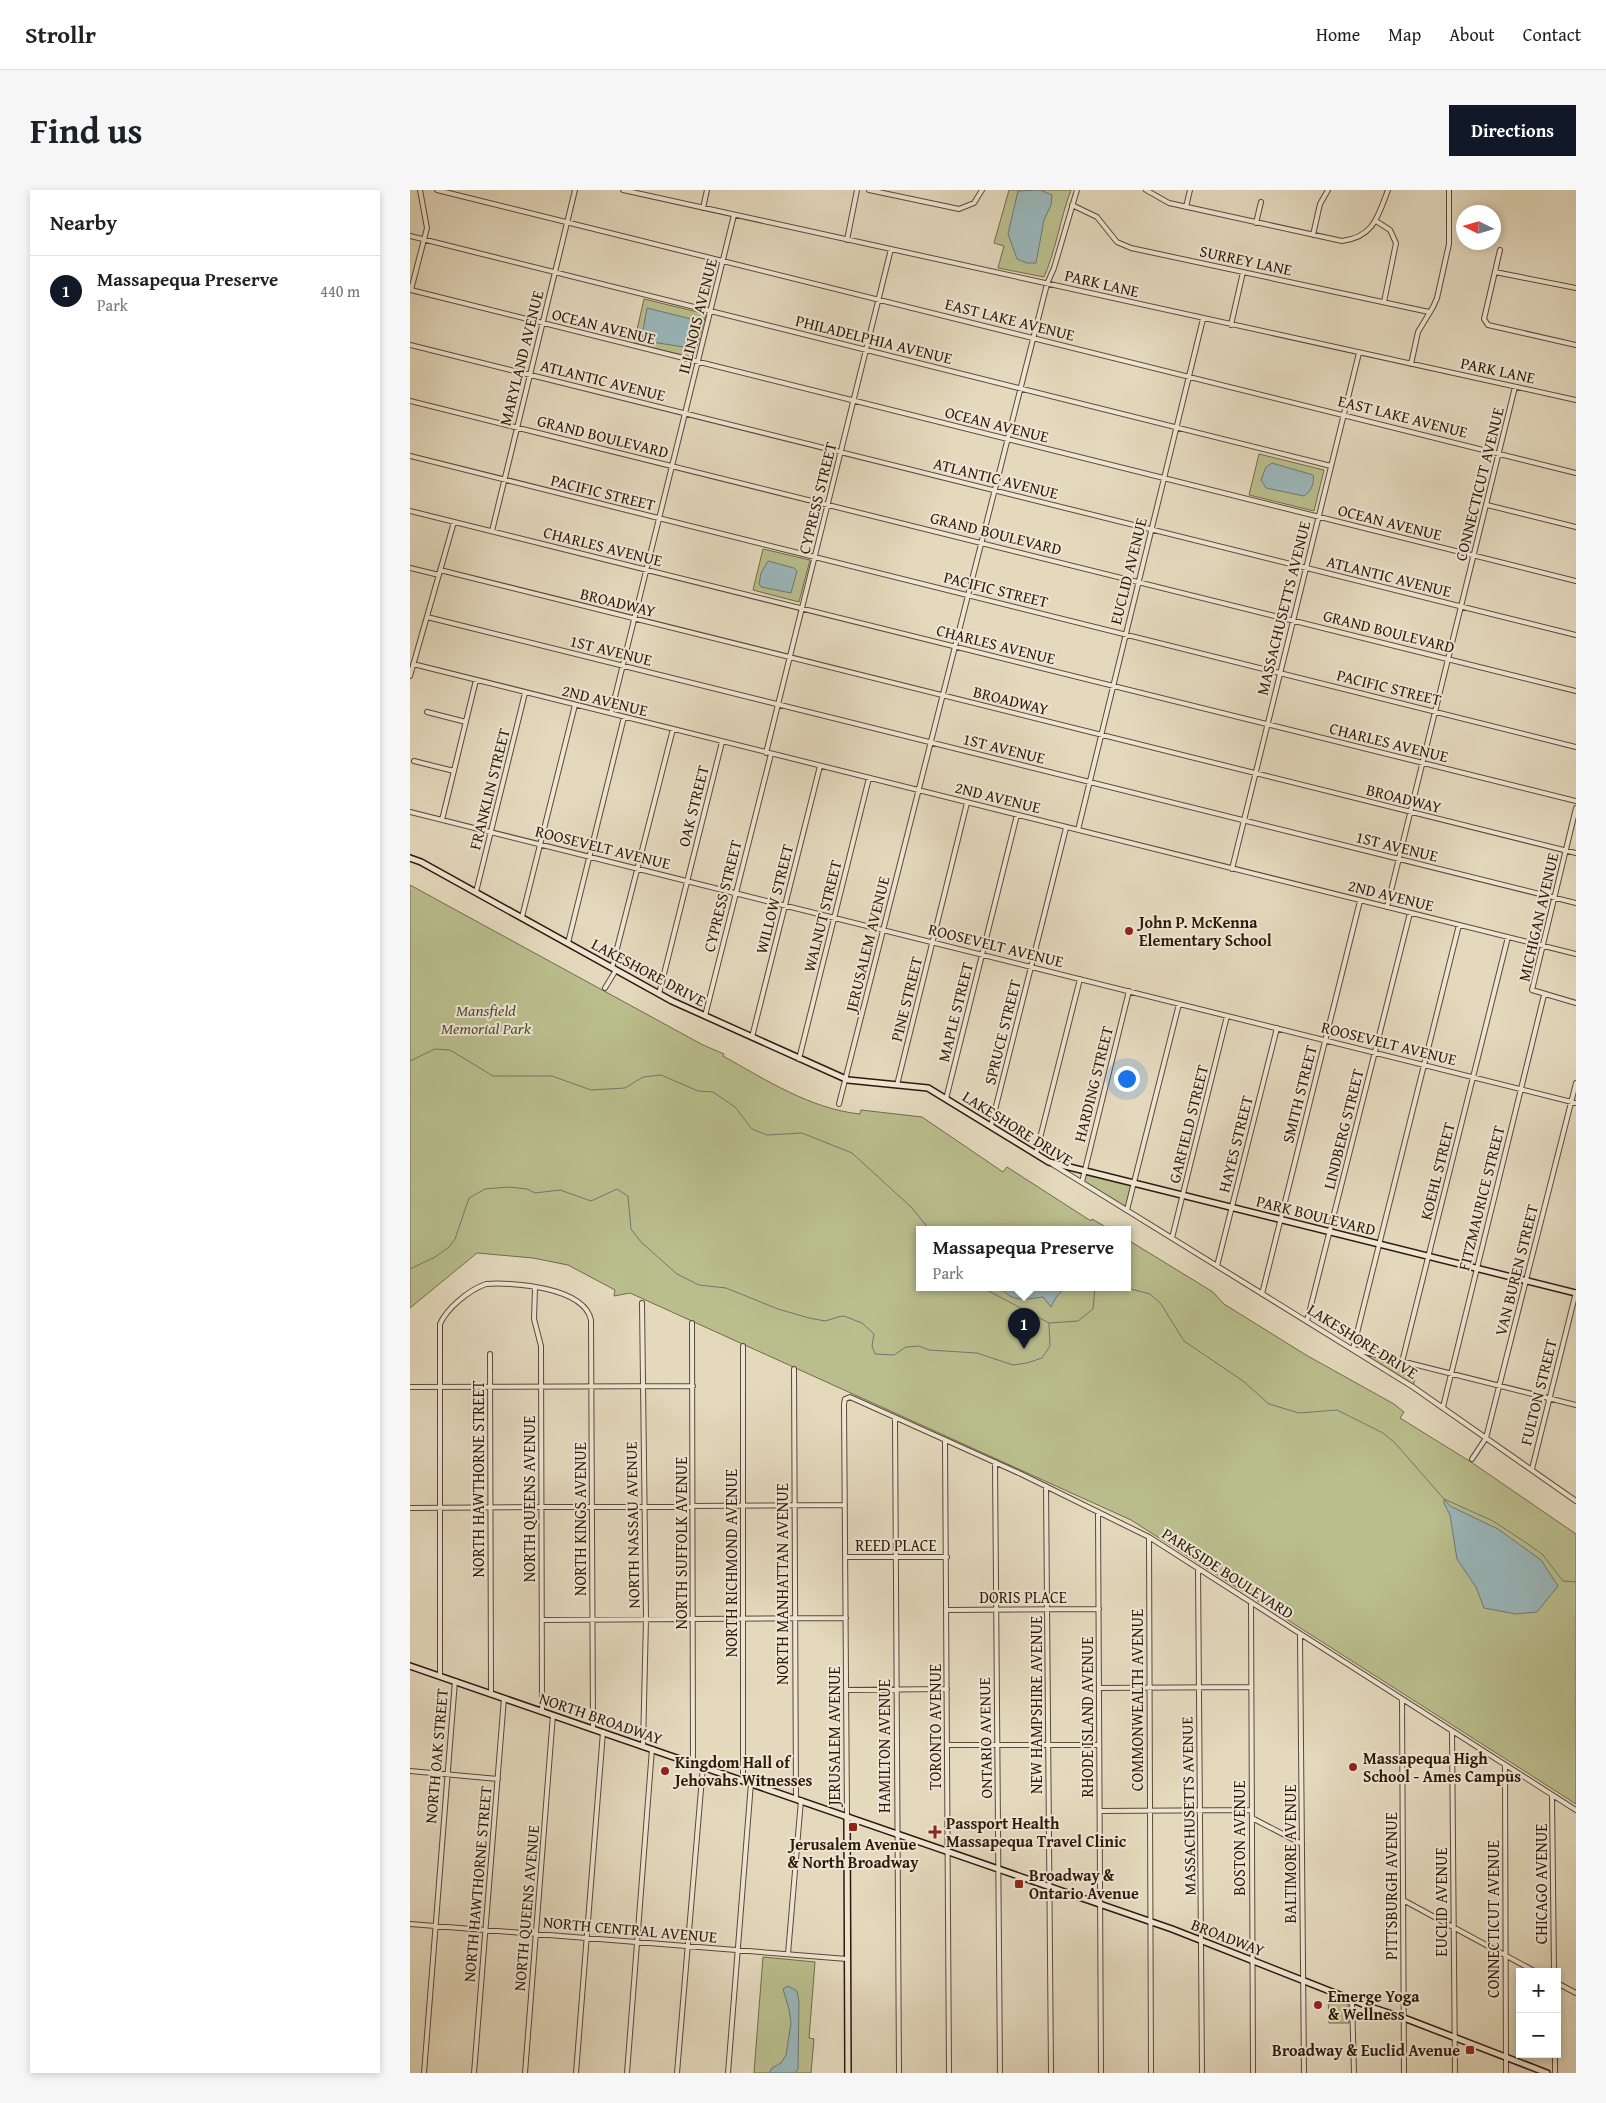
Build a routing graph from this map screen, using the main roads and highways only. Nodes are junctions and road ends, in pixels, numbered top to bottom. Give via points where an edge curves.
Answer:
1 (410, 858) edge
2 (1049, 1162) joint
3 (1576, 1292) edge
4 (410, 1666) edge
5 (847, 1816) junction
6 (897, 1833) joint
7 (848, 2073) edge
8 (1548, 2073) edge

1 - 2 main road, LAKESHORE DRIVE via 659,994 846,1079 928,1088
2 - 3 main road, PARK BOULEVARD
4 - 5 main road, NORTH BROADWAY
5 - 6 main road, NORTH BROADWAY
5 - 7 main road, JERUSALEM AVENUE
6 - 8 main road, BROADWAY via 1253,1959 1352,2000

